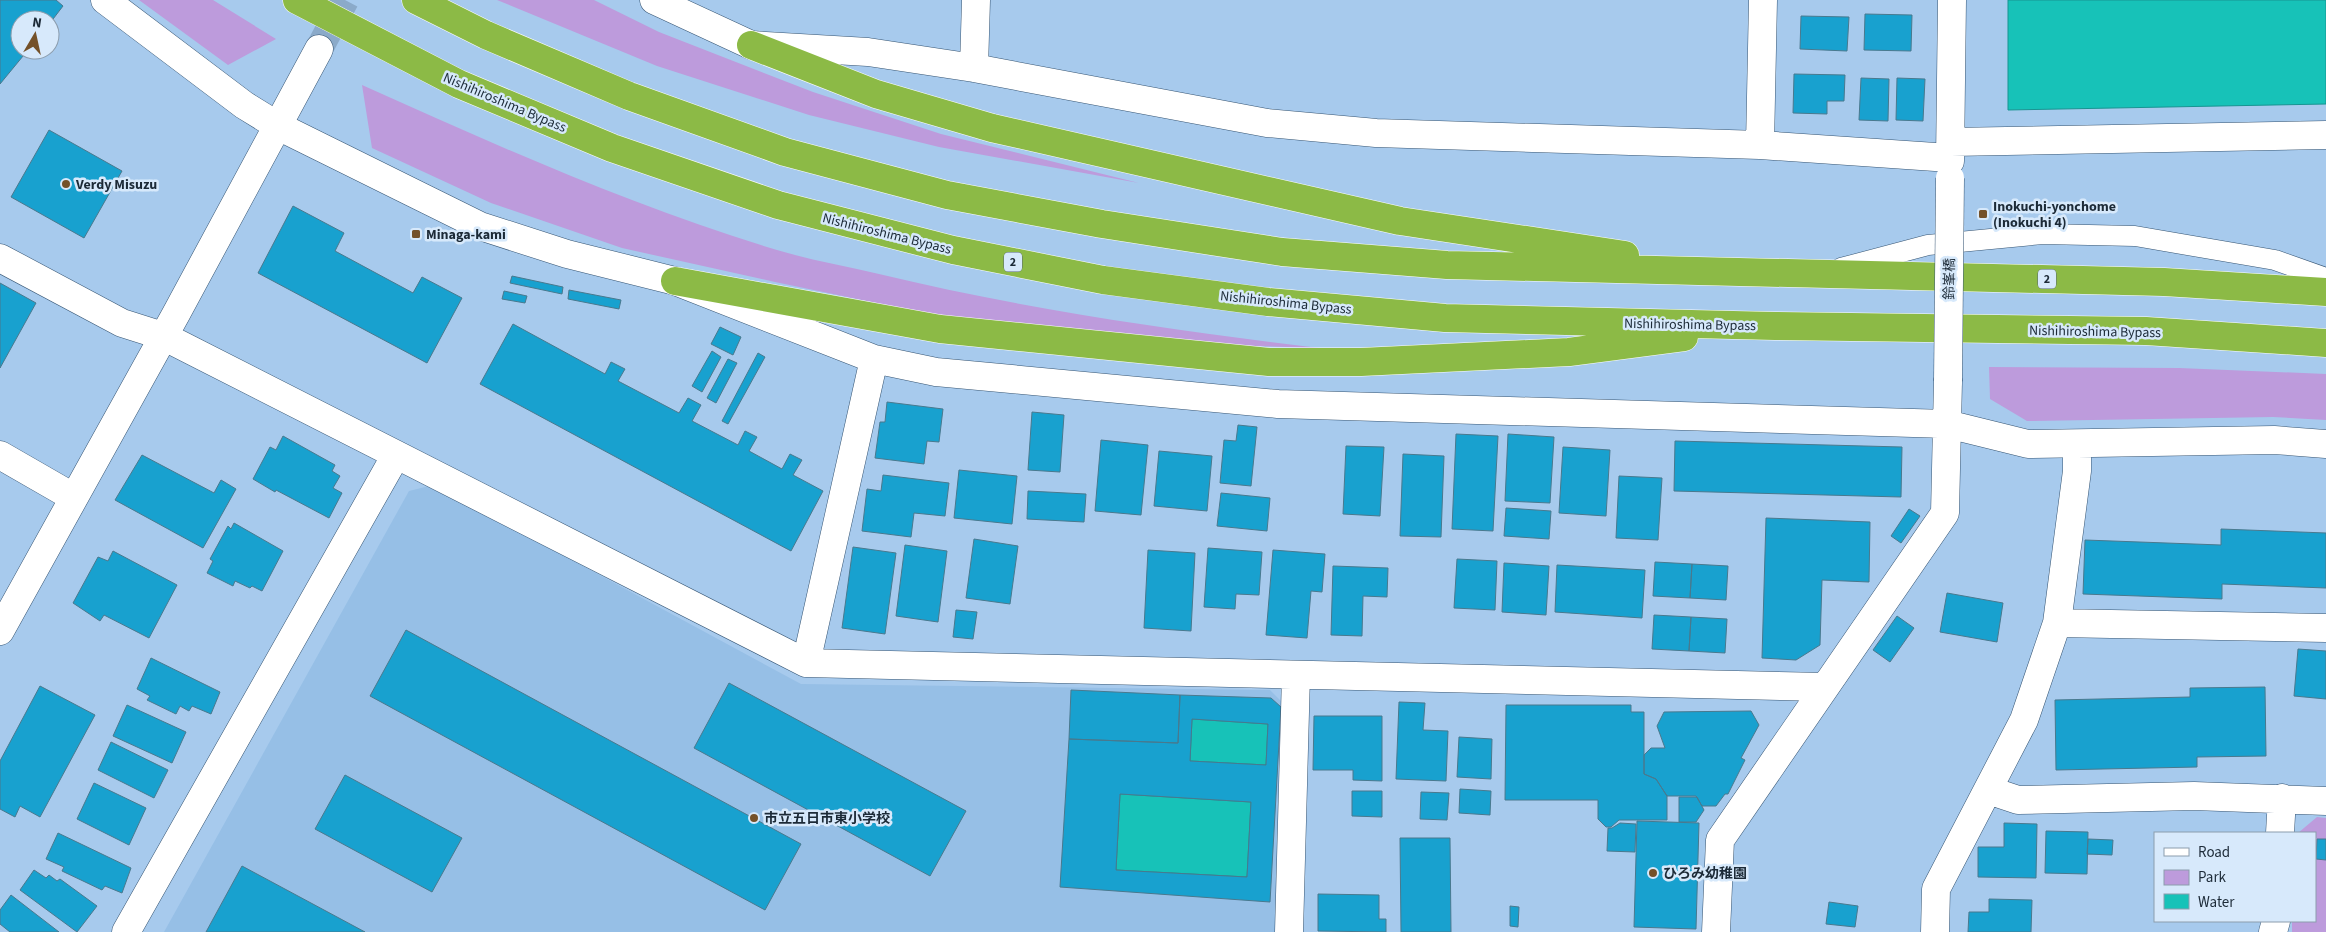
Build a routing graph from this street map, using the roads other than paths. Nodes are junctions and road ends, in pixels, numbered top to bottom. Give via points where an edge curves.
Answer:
1 (105, 0) edge
2 (298, 0) edge
3 (416, 0) edge
4 (654, 0) edge
5 (976, 0) edge
6 (1763, 0) edge
7 (1952, 0) edge
8 (751, 45) junction
9 (319, 48) tunnel mouth
10 (974, 68) junction
11 (278, 126) junction
12 (2326, 135) edge
13 (1760, 145) junction
14 (1951, 160) junction
15 (0, 258) edge
16 (1768, 274) junction
17 (1818, 274) junction
18 (2326, 278) edge
19 (675, 281) junction
20 (2326, 292) edge
21 (1775, 326) junction
22 (163, 336) junction
23 (2326, 342) edge
24 (874, 359) junction
25 (1947, 424) junction
26 (2077, 444) junction
27 (2326, 444) edge
28 (0, 455) edge
29 (396, 455) junction
30 (73, 497) junction
31 (2057, 622) junction
32 (2326, 628) edge
33 (0, 632) edge
34 (806, 663) junction
35 (1296, 675) junction
36 (1825, 687) junction
37 (1988, 790) junction
38 (2282, 798) junction
39 (2326, 801) edge
40 (2280, 832) edge
41 (126, 932) edge
42 (1289, 932) edge
43 (1716, 932) edge
44 (1935, 932) edge

1 - 11 street via 244,105
2 - 21 highway, Nishihiroshima Bypass / 2 via 459,84 612,148 778,204 953,250 1103,280 1268,302 1445,318
3 - 16 highway, 2 via 486,35 629,96 785,152 947,195 1102,224 1282,252 1447,265
4 - 8 street
5 - 10 street
6 - 13 street
7 - 14 street, 鈴峯橋
8 - 10 street via 868,52
8 - 16 highway via 885,97 992,128 1198,176 1400,221
9 - 11 street
10 - 13 street via 1267,123 1376,133
11 - 19 street via 480,226 566,254
11 - 22 street
12 - 14 street
13 - 14 street
14 - 25 street, 鈴峯橋, bridge
15 - 22 street via 122,323
16 - 17 highway, 2
17 - 18 lane via 1928,245 2043,234 2135,236 2275,260
17 - 20 highway, 2 via 2164,282
19 - 21 highway via 940,329 1269,362 1361,362 1569,352
19 - 24 street
21 - 23 highway, Nishihiroshima Bypass / 2 via 2146,331
22 - 29 street
22 - 30 street
24 - 25 street via 936,372 1278,404
24 - 34 street
25 - 26 street via 2028,444
25 - 36 street, 鈴峯橋 via 1945,513
26 - 27 street via 2274,440
26 - 31 street via 2077,471
28 - 30 street
29 - 34 street
29 - 41 street
30 - 33 street
31 - 32 street
31 - 37 street via 2024,720
34 - 35 street
35 - 36 street
35 - 42 street
36 - 43 street, 鈴峯橋 via 1720,840
37 - 38 street via 2018,800 2194,796
37 - 44 street via 1936,889
38 - 39 street
38 - 40 street

